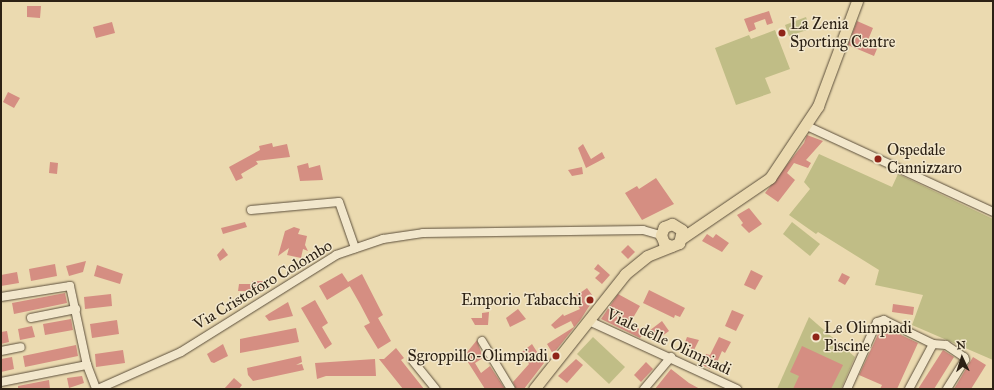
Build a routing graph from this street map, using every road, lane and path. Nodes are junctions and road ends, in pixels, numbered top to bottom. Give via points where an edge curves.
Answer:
1 (857, 1) edge
2 (807, 126) junction
3 (251, 210) dead end
4 (993, 212) edge
5 (706, 219) junction
6 (671, 224) junction
7 (643, 230) junction
8 (661, 236) junction
9 (682, 238) junction
10 (671, 246) junction
11 (354, 248) junction
12 (647, 256) junction
13 (1, 297) edge
14 (76, 309) junction
15 (31, 318) dead end
16 (590, 321) junction
17 (482, 341) dead end
18 (933, 344) junction
19 (21, 346) dead end
20 (1, 351) edge
21 (671, 358) junction
22 (413, 361) dead end
23 (87, 365) junction
24 (1, 382) edge
25 (97, 389) edge
26 (436, 389) edge
27 (511, 389) edge
28 (534, 389) edge
29 (644, 389) edge
30 (737, 389) edge
31 (847, 389) edge
32 (909, 389) edge
33 (947, 389) edge

1 - 2 main road via 827,84
2 - 4 street
2 - 5 main road via 770,178 744,198
3 - 11 street via 339,202
5 - 6 main road
5 - 9 main road
6 - 7 street
6 - 8 main road
6 - 9 main road via 680,227
7 - 8 street
7 - 11 street, Via Cristoforo Colombo via 423,234 383,239
8 - 10 main road via 664,243
8 - 12 main road
9 - 10 main road
10 - 12 main road
11 - 25 street, Via Cristoforo Colombo via 319,264 181,352
12 - 16 main road via 625,274
13 - 14 street via 67,285 72,288
14 - 15 street
14 - 23 street
16 - 21 street, Viale delle Olimpiadi
16 - 28 main road
17 - 27 street
18 - 31 street via 880,320
18 - 32 street
18 - 33 street via 946,345 965,360
19 - 20 street
21 - 29 street
21 - 30 street, Viale delle Olimpiadi
22 - 26 street
23 - 24 street
23 - 25 street

